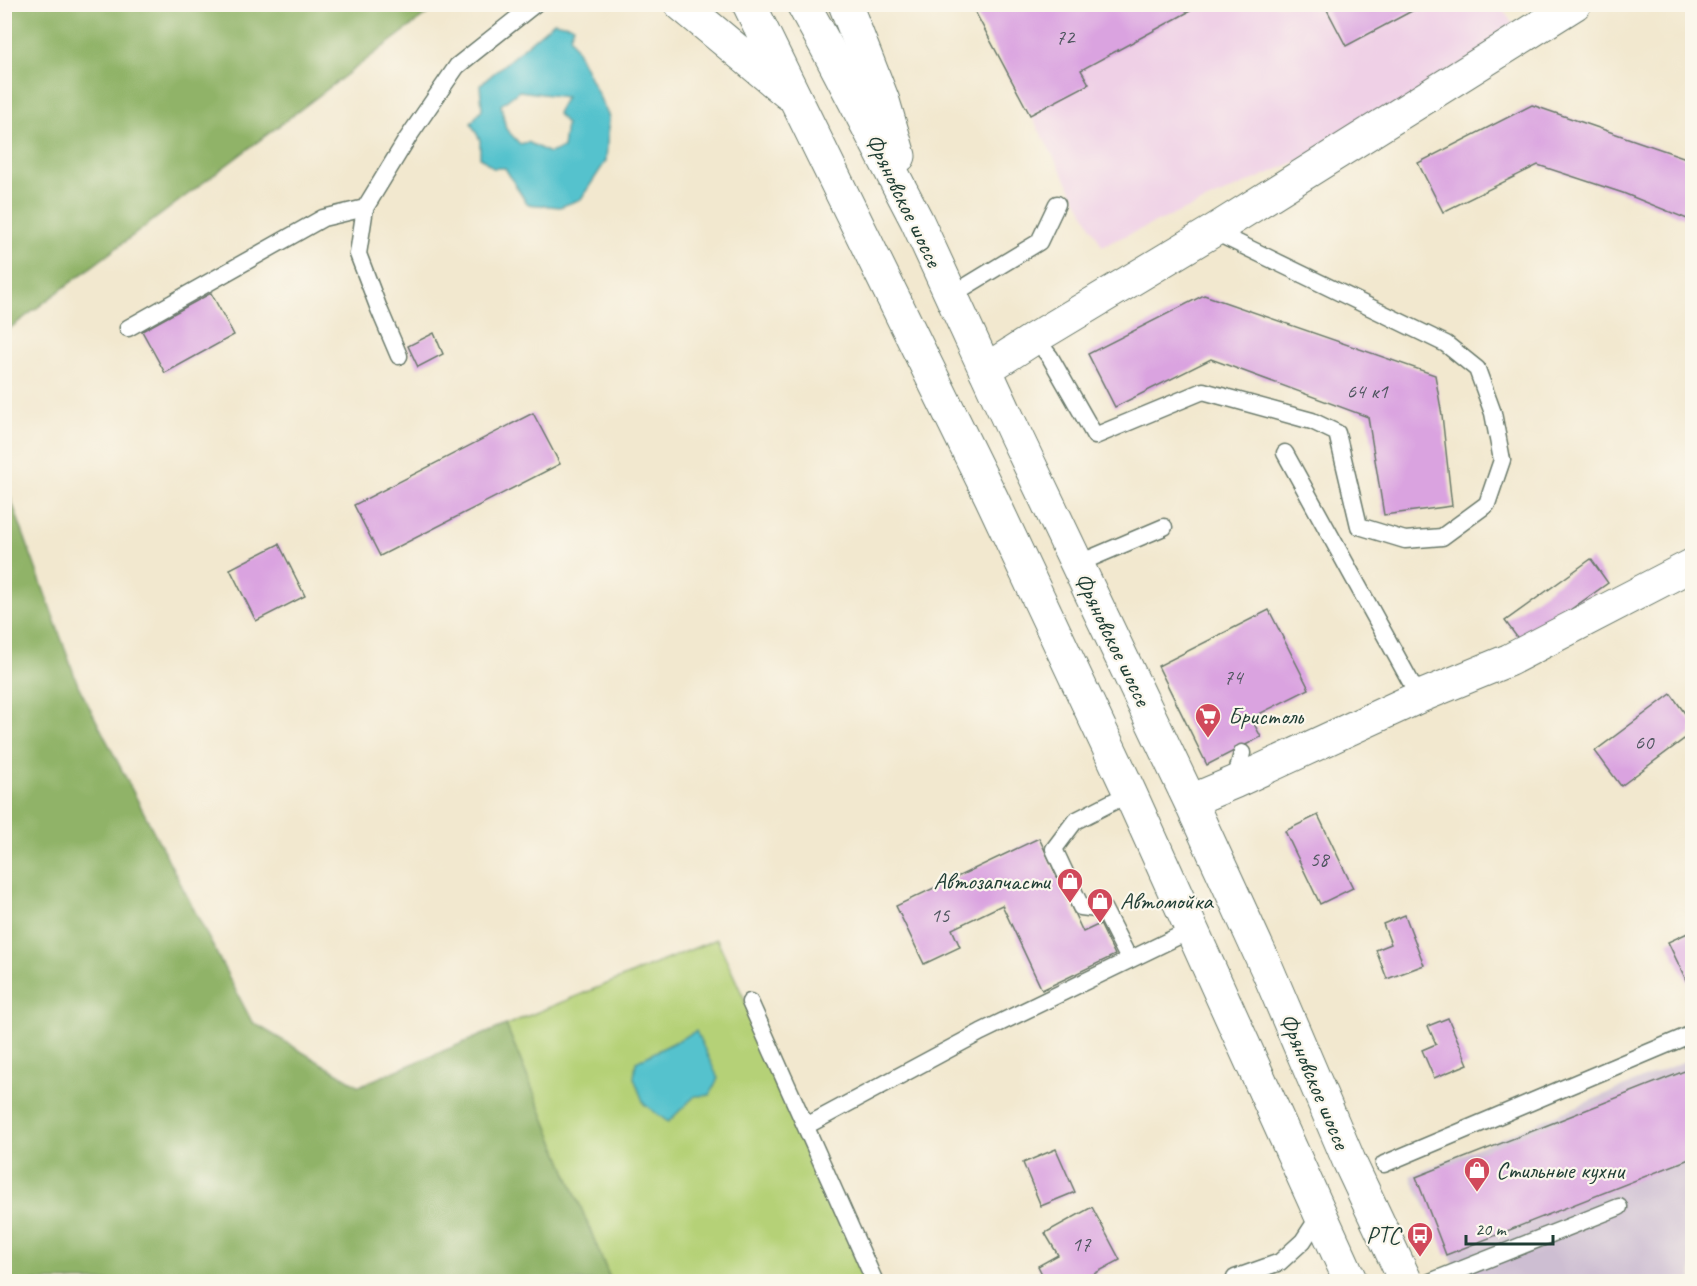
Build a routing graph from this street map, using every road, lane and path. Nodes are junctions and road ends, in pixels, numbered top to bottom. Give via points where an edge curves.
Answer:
1 (535, 4) edge
2 (681, 4) edge
3 (749, 4) edge
4 (803, 4) edge
5 (845, 4) edge
6 (1575, 4) edge
7 (796, 100) junction
8 (1057, 204) dead end
9 (365, 208) junction
10 (917, 221) junction
11 (1212, 231) junction
12 (950, 296) junction
13 (128, 328) dead end
14 (1035, 338) junction
15 (399, 356) dead end
16 (985, 370) junction
17 (1285, 453) dead end
18 (1164, 527) dead end
19 (1077, 564) junction
20 (1692, 565) edge
21 (1419, 697) junction
22 (1130, 793) junction
23 (1190, 801) junction
24 (1191, 930) junction
25 (1129, 959) junction
26 (750, 1002) dead end
27 (1692, 1034) edge
28 (806, 1126) junction
29 (1384, 1164) dead end
30 (1619, 1207) dead end
31 (1320, 1215) junction
32 (875, 1281) edge
33 (1236, 1281) edge
34 (1351, 1281) edge
35 (1406, 1281) edge
36 (1430, 1281) edge

1 - 9 lane via 457,66
2 - 7 main road
3 - 7 main road, Фряновское шоссе
4 - 10 main road, Фряновское шоссе
5 - 10 main road via 884,102
6 - 11 street
7 - 22 main road, Фряновское шоссе via 991,497
8 - 12 lane via 1039,242
9 - 13 lane via 323,219
9 - 15 lane via 358,254
10 - 12 main road, Фряновское шоссе
11 - 14 street
11 - 14 lane via 1446,344 1477,369 1493,413 1502,460 1487,504 1442,537 1405,540 1359,526 1337,433 1312,422 1203,391 1095,436
12 - 16 main road, Фряновское шоссе
14 - 16 street
16 - 19 main road, Фряновское шоссе
17 - 21 lane
18 - 19 lane
19 - 23 main road, Фряновское шоссе
20 - 21 street via 1509,660
21 - 23 street via 1239,767
22 - 24 main road, Фряновское шоссе
22 - 25 lane via 1075,821 1054,849 1081,907 1104,910
23 - 35 main road, Фряновское шоссе
24 - 25 lane
24 - 31 main road, Фряновское шоссе
25 - 28 lane via 981,1032
26 - 28 lane
27 - 29 lane
28 - 32 lane
30 - 36 lane
31 - 33 lane via 1303,1241 1280,1262 1235,1278
31 - 34 main road, Фряновское шоссе

